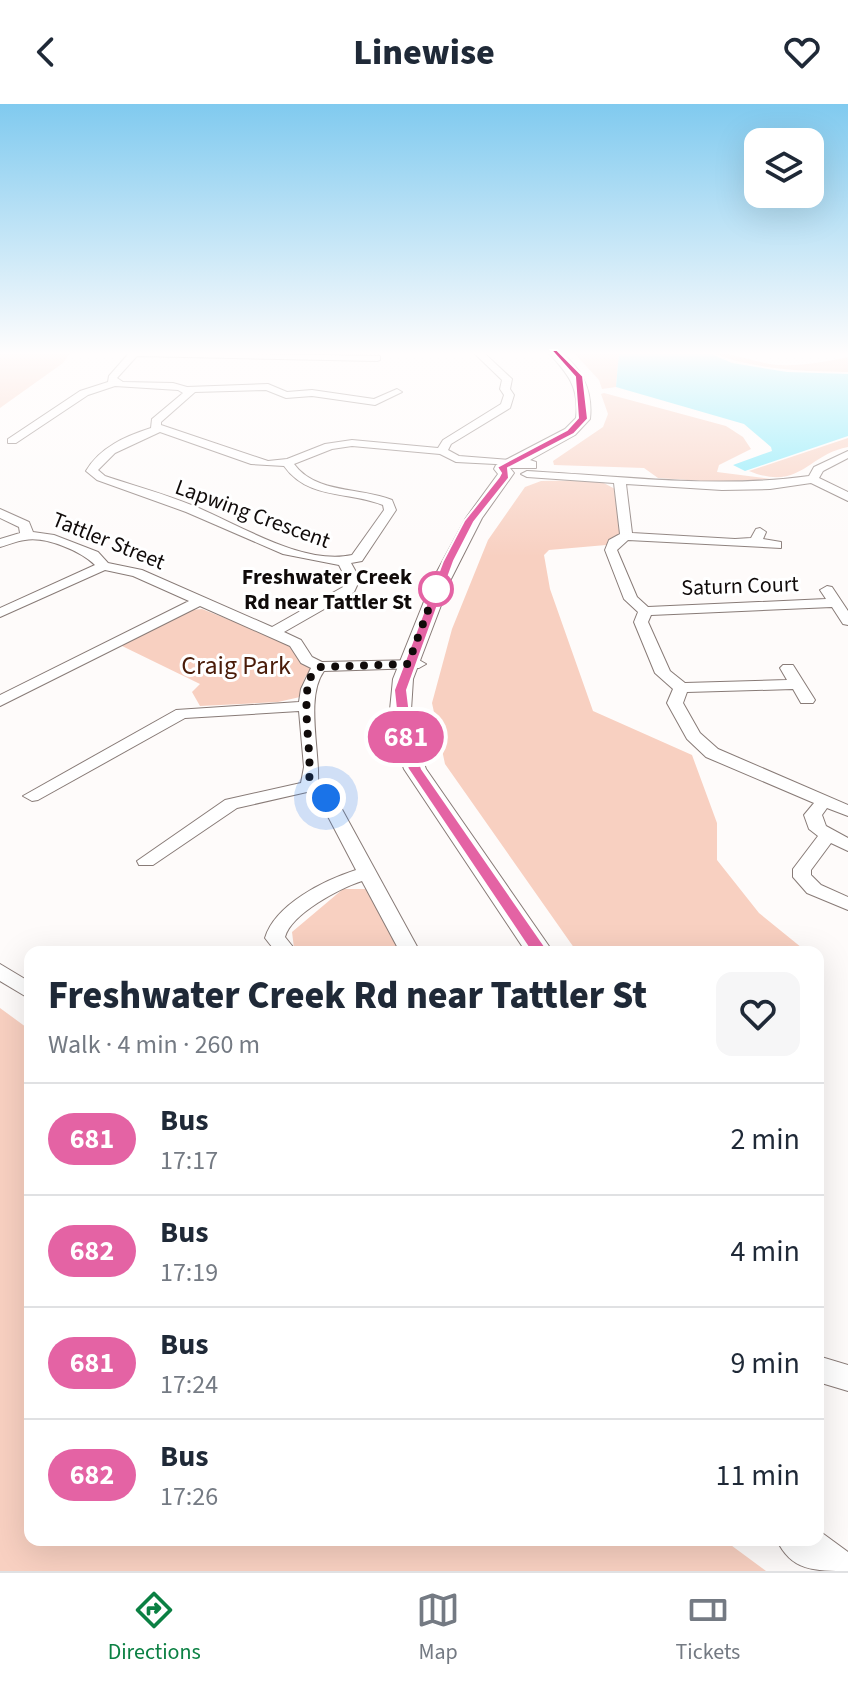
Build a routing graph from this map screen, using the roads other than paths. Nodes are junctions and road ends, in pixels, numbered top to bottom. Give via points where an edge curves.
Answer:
1 (43, 420) edge
2 (157, 420) edge
3 (482, 420) edge
4 (582, 420) edge
5 (589, 420) edge
6 (158, 429) junction
7 (12, 441) dead end
8 (442, 451) junction
9 (848, 454) edge
10 (287, 463) junction
11 (518, 468) junction
12 (813, 479) junction
13 (620, 481) junction
14 (848, 497) edge
15 (0, 513) edge
16 (27, 535) junction
17 (626, 536) junction
18 (0, 543) edge
19 (776, 545) dead end
20 (344, 562) junction
21 (104, 566) junction
22 (827, 590) dead end
23 (199, 601) junction
24 (836, 603) junction
25 (645, 611) junction
26 (0, 613) edge
27 (848, 621) edge
28 (272, 633) junction
29 (414, 664) junction
30 (320, 667) junction
31 (788, 668) dead end
32 (797, 684) junction
33 (681, 688) junction
34 (807, 700) dead end
35 (0, 701) edge
36 (308, 706) junction
37 (310, 786) junction
38 (32, 796) dead end
39 (824, 801) junction
40 (848, 811) edge
41 (827, 837) junction
42 (848, 845) edge
43 (146, 861) dead end
44 (366, 873) junction
45 (848, 904) edge
46 (282, 946) edge
47 (407, 946) edge
48 (536, 946) edge
49 (553, 946) edge
50 (0, 971) edge
51 (24, 988) edge
52 (824, 1371) edge
53 (848, 1378) edge
54 (805, 1546) edge
55 (840, 1571) edge

1 - 7 street
2 - 6 street
3 - 8 street via 447,442
4 - 11 main road
5 - 11 main road
6 - 10 street via 255,462
6 - 20 street, Lapwing Crescent via 131,438 96,462 92,471 320,561
8 - 10 street via 345,443
8 - 11 street via 456,459
9 - 12 street via 818,469
10 - 20 street, Lapwing Crescent via 294,475 312,486 388,503 390,510 359,556
11 - 13 street
11 - 29 main road via 472,536
12 - 13 street via 732,486
12 - 14 street
13 - 17 street
15 - 16 street via 25,525
16 - 18 street, Tattler Street
16 - 21 street, Tattler Street via 45,536 89,553
17 - 19 street via 758,537
17 - 25 street via 611,550 631,599
20 - 28 street via 353,579 349,589
21 - 23 street, Tattler Street via 137,573
21 - 26 street
22 - 24 street, Saturn Court
23 - 28 street, Tattler Street
23 - 35 street
24 - 25 street, Saturn Court
24 - 27 street, Saturn Court
25 - 33 street via 641,622 663,673
28 - 30 street, Tattler Street via 299,645 306,660
29 - 30 street
29 - 48 main road via 400,696 409,757
29 - 49 main road via 411,698 422,754
30 - 36 street via 308,681
31 - 32 street
32 - 33 street
32 - 34 street
33 - 39 street via 675,703 702,746
36 - 37 street
36 - 38 street via 182,713
37 - 43 street via 231,804
37 - 44 street via 329,802
39 - 40 street
39 - 41 street via 813,815
41 - 42 street
41 - 45 street via 802,869 802,877 814,889
44 - 46 street via 332,884 283,921 275,933
44 - 47 street
50 - 51 street
52 - 53 street
54 - 55 main road

